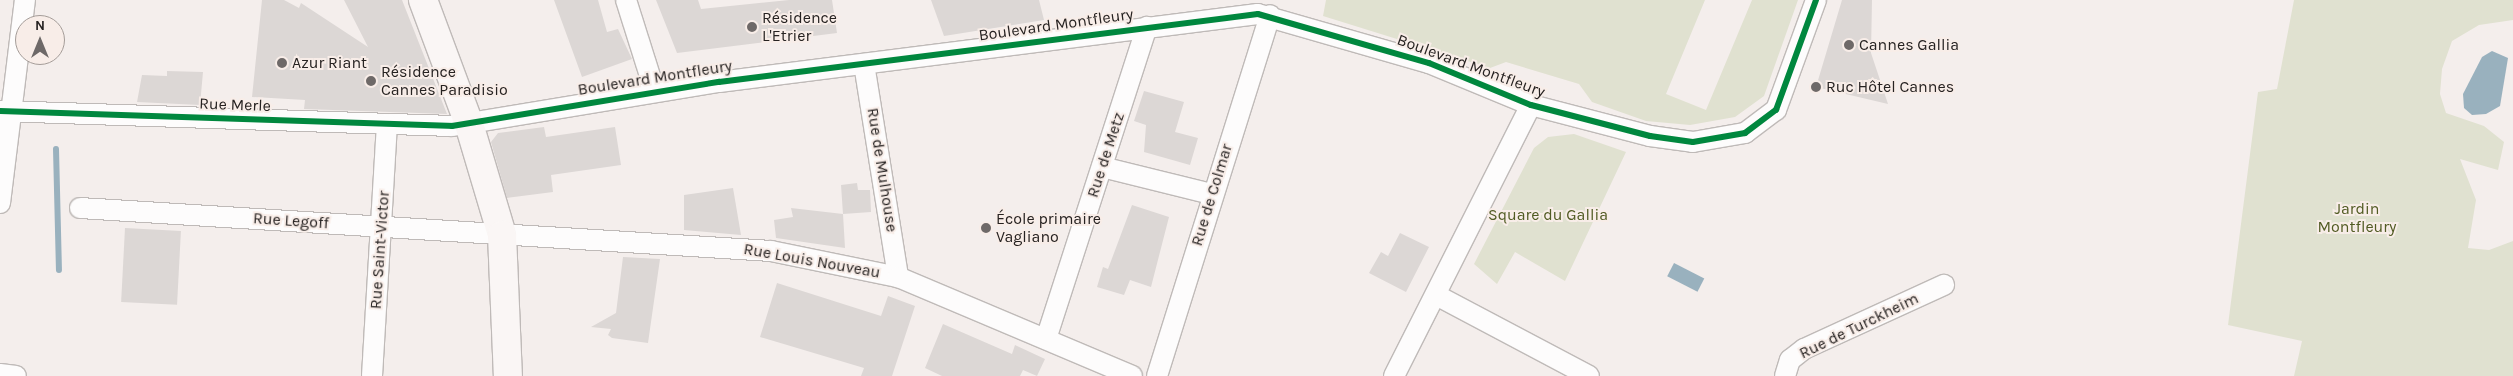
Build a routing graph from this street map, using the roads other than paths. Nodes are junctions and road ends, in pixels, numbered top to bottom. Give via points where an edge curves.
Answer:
1 (25, 0) edge
2 (423, 0) edge
3 (626, 0) edge
4 (1816, 0) edge
5 (1235, 7) edge
6 (1262, 10) edge
7 (1146, 27) junction
8 (864, 64) junction
9 (655, 92) junction
10 (1531, 105) junction
11 (6, 111) edge
12 (387, 124) junction
13 (469, 124) junction
14 (1102, 168) junction
15 (1211, 194) junction
16 (0, 203) edge
17 (80, 208) dead end
18 (382, 228) junction
19 (502, 235) junction
20 (898, 277) junction
21 (1944, 285) dead end
22 (1436, 295) junction
23 (1046, 339) junction
24 (0, 374) edge
25 (16, 376) edge
26 (372, 376) edge
27 (508, 376) edge
28 (1132, 376) edge
29 (1157, 376) edge
30 (1394, 376) edge
31 (1589, 376) edge
32 (1785, 376) edge

1 - 11 street
2 - 13 main road
3 - 9 street
4 - 10 street, Boulevard Montfleury via 1776,110 1745,133 1710,141 1674,141
5 - 6 street, Boulevard Montfleury
5 - 7 street, Boulevard Montfleury
6 - 10 street, Boulevard Montfleury via 1429,63
6 - 15 street, Rue de Colmar
7 - 8 street, Boulevard Montfleury
7 - 14 street, Rue de Metz
8 - 9 street, Boulevard Montfleury
8 - 20 street, Rue de Mulhouse
9 - 13 street, Boulevard Montfleury via 498,116
10 - 22 street
11 - 12 street, Rue Merle
11 - 16 street
12 - 13 street, Rue Merle
12 - 18 street, Rue Saint-Victor
13 - 19 main road
14 - 15 street
14 - 23 street, Rue de Metz
15 - 29 street, Rue de Colmar
17 - 18 street, Rue Legoff
18 - 19 street, Rue Legoff
18 - 26 street, Rue Saint-Victor
19 - 20 street, Rue Louis Nouveau via 762,250
19 - 27 main road
20 - 23 street, Rue Louis Nouveau
21 - 32 street, Rue de Turckheim via 1804,349 1790,360
22 - 30 street
22 - 31 street
23 - 28 street, Rue Louis Nouveau
24 - 25 street

